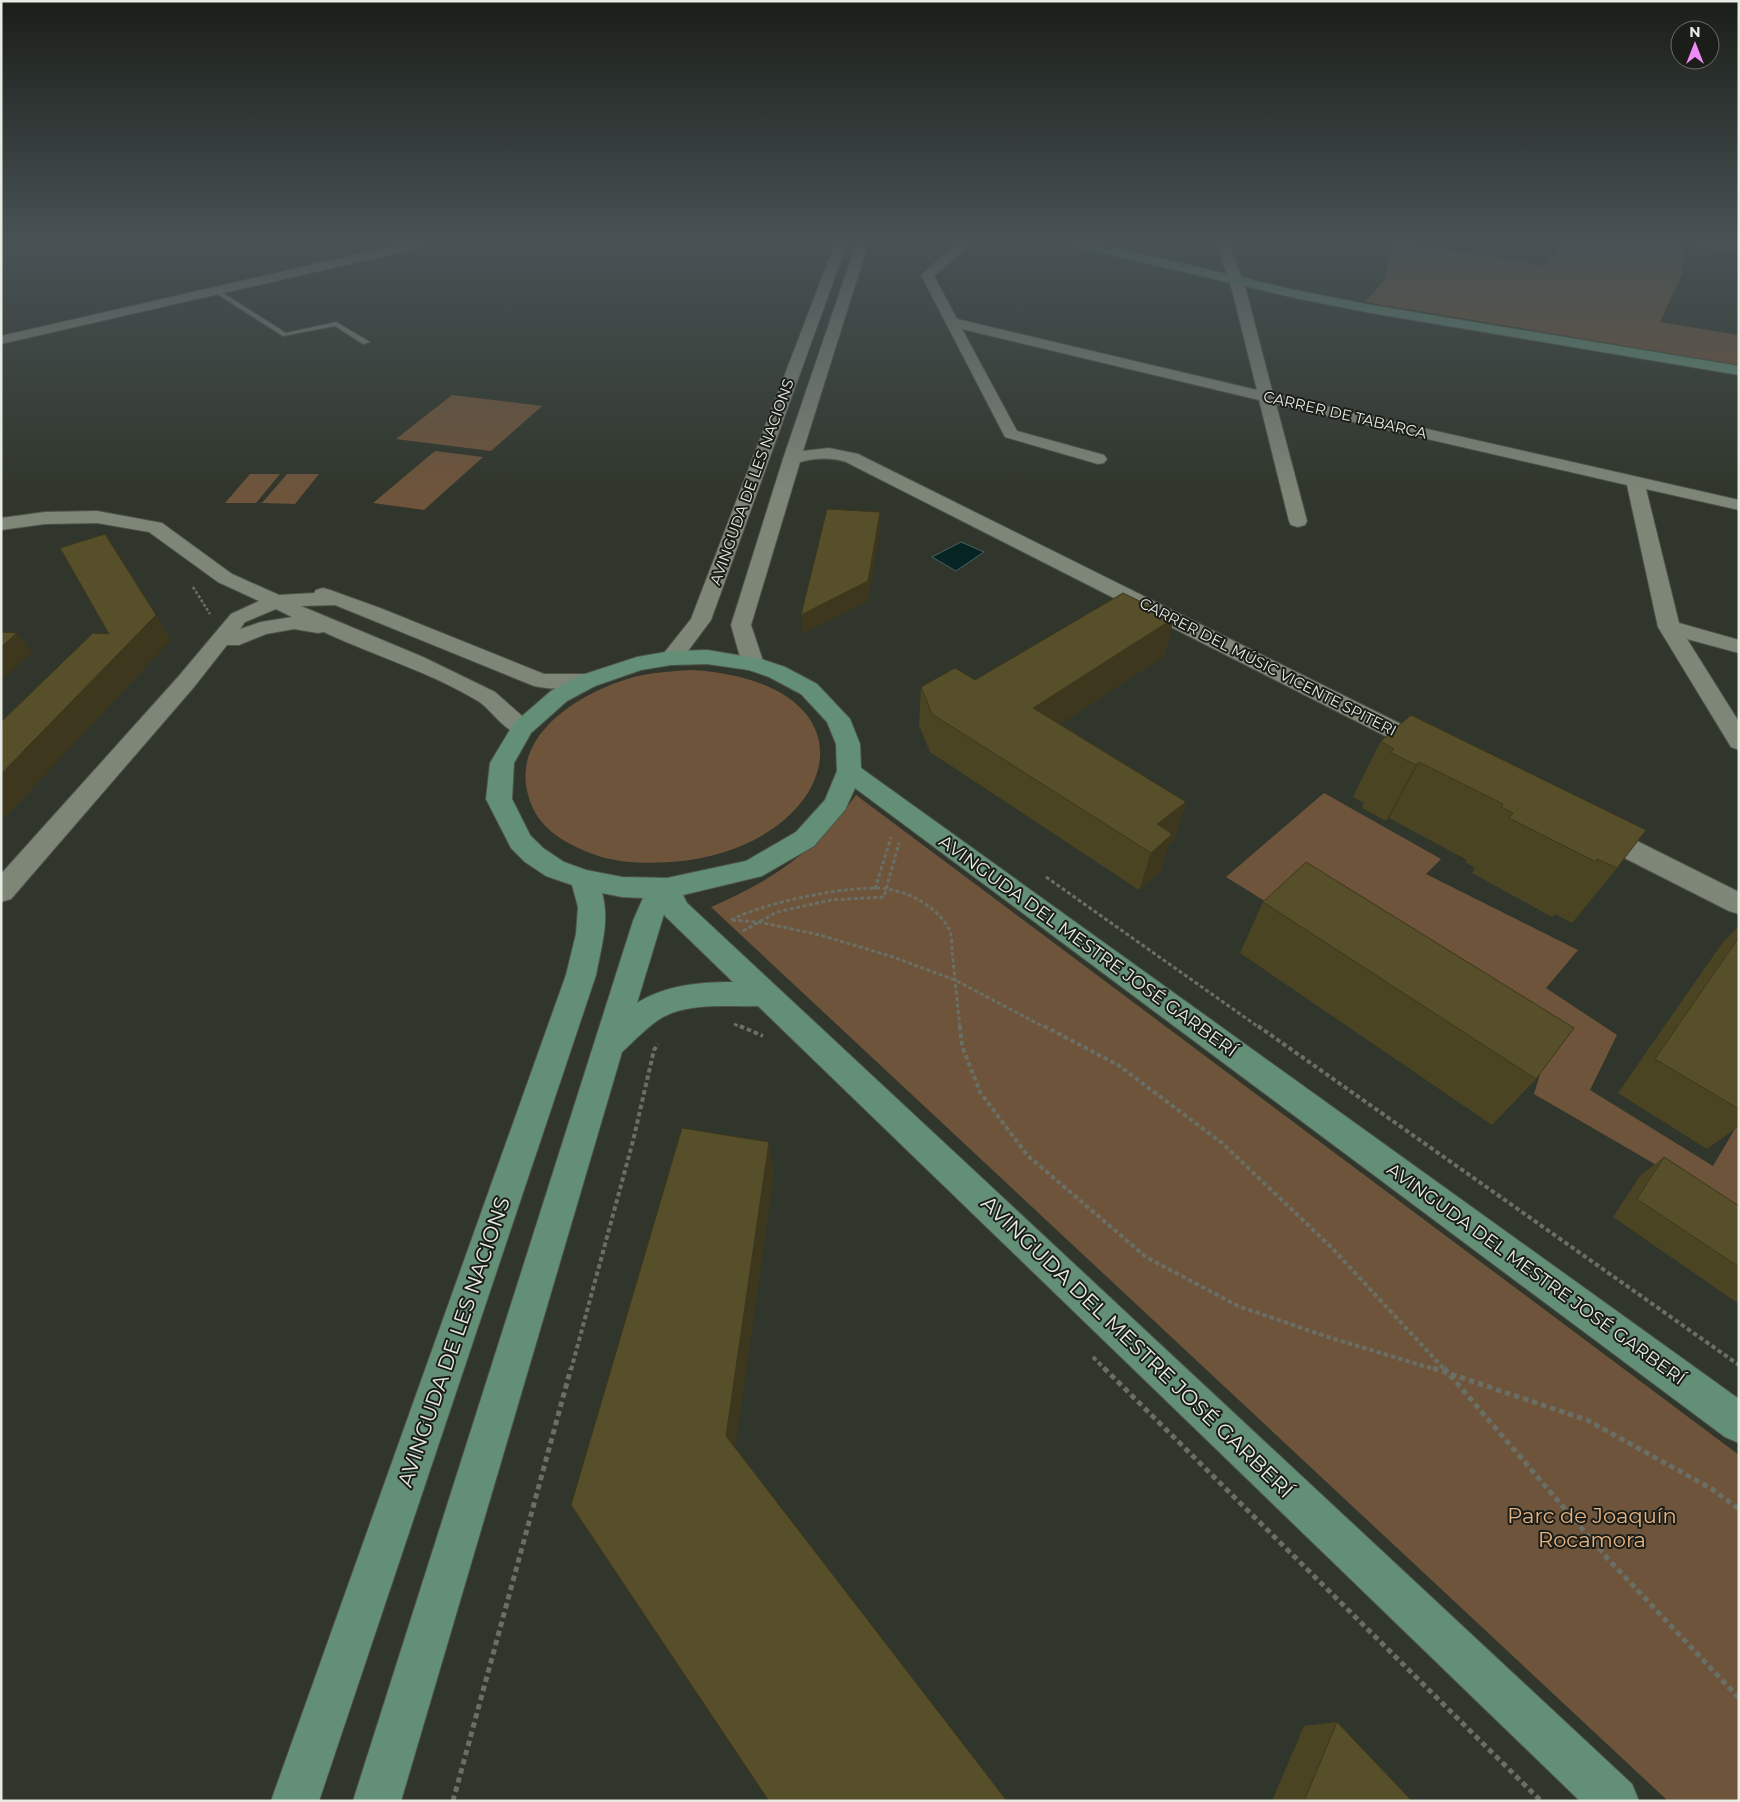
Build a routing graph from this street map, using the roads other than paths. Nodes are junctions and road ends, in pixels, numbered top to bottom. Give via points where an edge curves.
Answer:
1 (66, 325) edge
2 (269, 325) edge
3 (331, 325) edge
4 (338, 325) edge
5 (811, 325) edge
6 (836, 325) edge
7 (954, 325) edge
8 (965, 325) edge
9 (1246, 325) edge
10 (1467, 325) edge
11 (1, 340) edge
12 (366, 342) dead end
13 (1739, 371) edge
14 (1266, 397) junction
15 (792, 459) junction
16 (1098, 460) dead end
17 (1635, 481) junction
18 (1739, 505) edge
19 (1298, 521) dead end
20 (1, 524) edge
21 (225, 578) junction
22 (332, 597) junction
23 (275, 602) junction
24 (238, 618) junction
25 (1669, 628) junction
26 (336, 629) junction
27 (1739, 647) edge
28 (671, 658) junction
29 (204, 660) junction
30 (753, 664) junction
31 (587, 681) junction
32 (522, 728) junction
33 (1739, 742) edge
34 (1446, 757) edge
35 (849, 771) junction
36 (1579, 824) edge
37 (584, 880) junction
38 (663, 888) junction
39 (1, 892) edge
40 (1739, 904) edge
41 (766, 994) junction
42 (609, 1045) junction
43 (1739, 1423) edge
44 (295, 1801) edge
45 (378, 1801) edge
46 (1615, 1801) edge

1 - 11 street
2 - 3 lane via 285,335
4 - 12 lane
5 - 28 street, AVINGUDA DE LES NACIONS via 701,620
6 - 15 street, AVINGUDA DE LES NACIONS
7 - 16 street via 1011,434
8 - 14 street, CARRER DE TABARCA
9 - 14 street
10 - 13 street
14 - 17 street, CARRER DE TABARCA
14 - 19 street
15 - 30 street, AVINGUDA DE LES NACIONS via 742,625
15 - 34 street, CARRER DEL MÚSIC VICENTE SPITERI via 812,453 834,452 852,458
17 - 18 street, CARRER DE TABARCA
17 - 25 street
20 - 21 street via 45,518 97,517 155,527
21 - 22 street
21 - 23 street
21 - 24 street
22 - 23 street
22 - 31 street via 542,681
23 - 24 street
23 - 26 street
24 - 29 street
25 - 27 street
25 - 33 street
26 - 29 street via 294,623 261,628 232,639
26 - 32 street via 487,697
28 - 30 street via 707,658
28 - 31 street via 637,664
29 - 39 street
30 - 35 street via 809,689 838,719 848,744
31 - 32 street via 559,696
32 - 37 street via 502,763 499,799 520,841 534,856 555,869
35 - 38 street via 836,804 805,839 753,869
35 - 43 street, AVINGUDA DEL MESTRE JOSÉ GARBERÍ via 906,829
36 - 40 street
37 - 38 street via 622,887
37 - 44 street, AVINGUDA DE LES NACIONS via 592,907 581,975
38 - 41 street, AVINGUDA DEL MESTRE JOSÉ GARBERÍ via 675,909 717,934
38 - 42 street via 647,921
41 - 42 street via 680,997 652,1009
41 - 46 street, AVINGUDA DEL MESTRE JOSÉ GARBERÍ
42 - 45 street

